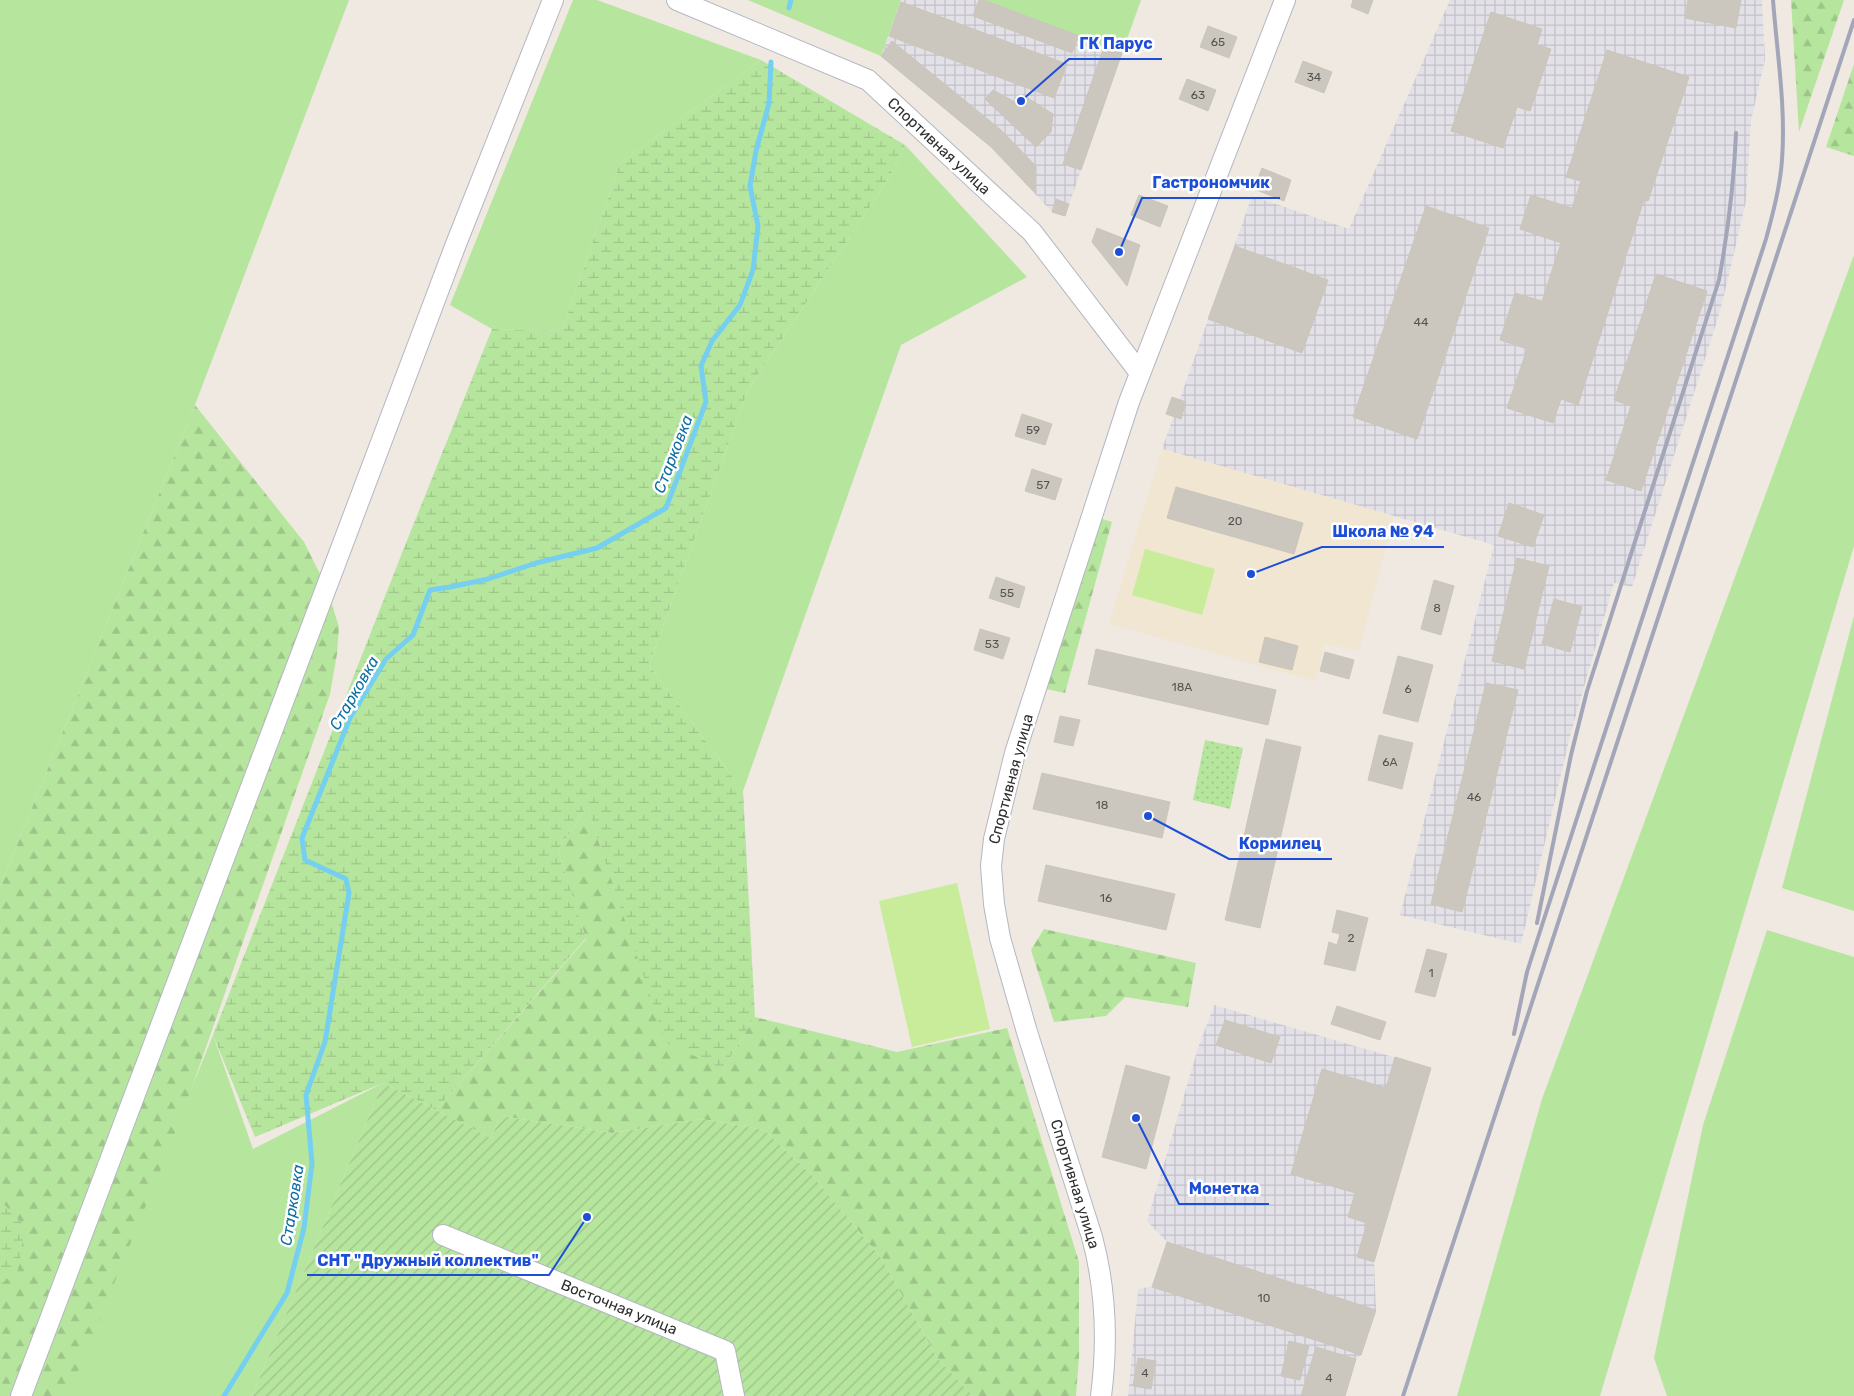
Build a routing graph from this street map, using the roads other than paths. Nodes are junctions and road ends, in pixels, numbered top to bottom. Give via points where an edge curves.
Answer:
1 (553, 0) edge
2 (677, 0) edge
3 (1285, 0) edge
4 (1140, 373) junction
5 (443, 1235) dead end
6 (21, 1396) edge
7 (734, 1396) edge
8 (1101, 1396) edge

1 - 6 street via 456,244
2 - 4 street, Спортивная улица via 868,80 1032,232
3 - 4 street, Спортивная улица
4 - 8 street, Спортивная улица via 1015,753 997,823 991,866 1000,938 1100,1266 1106,1341
5 - 7 street, Восточная улица via 725,1351

